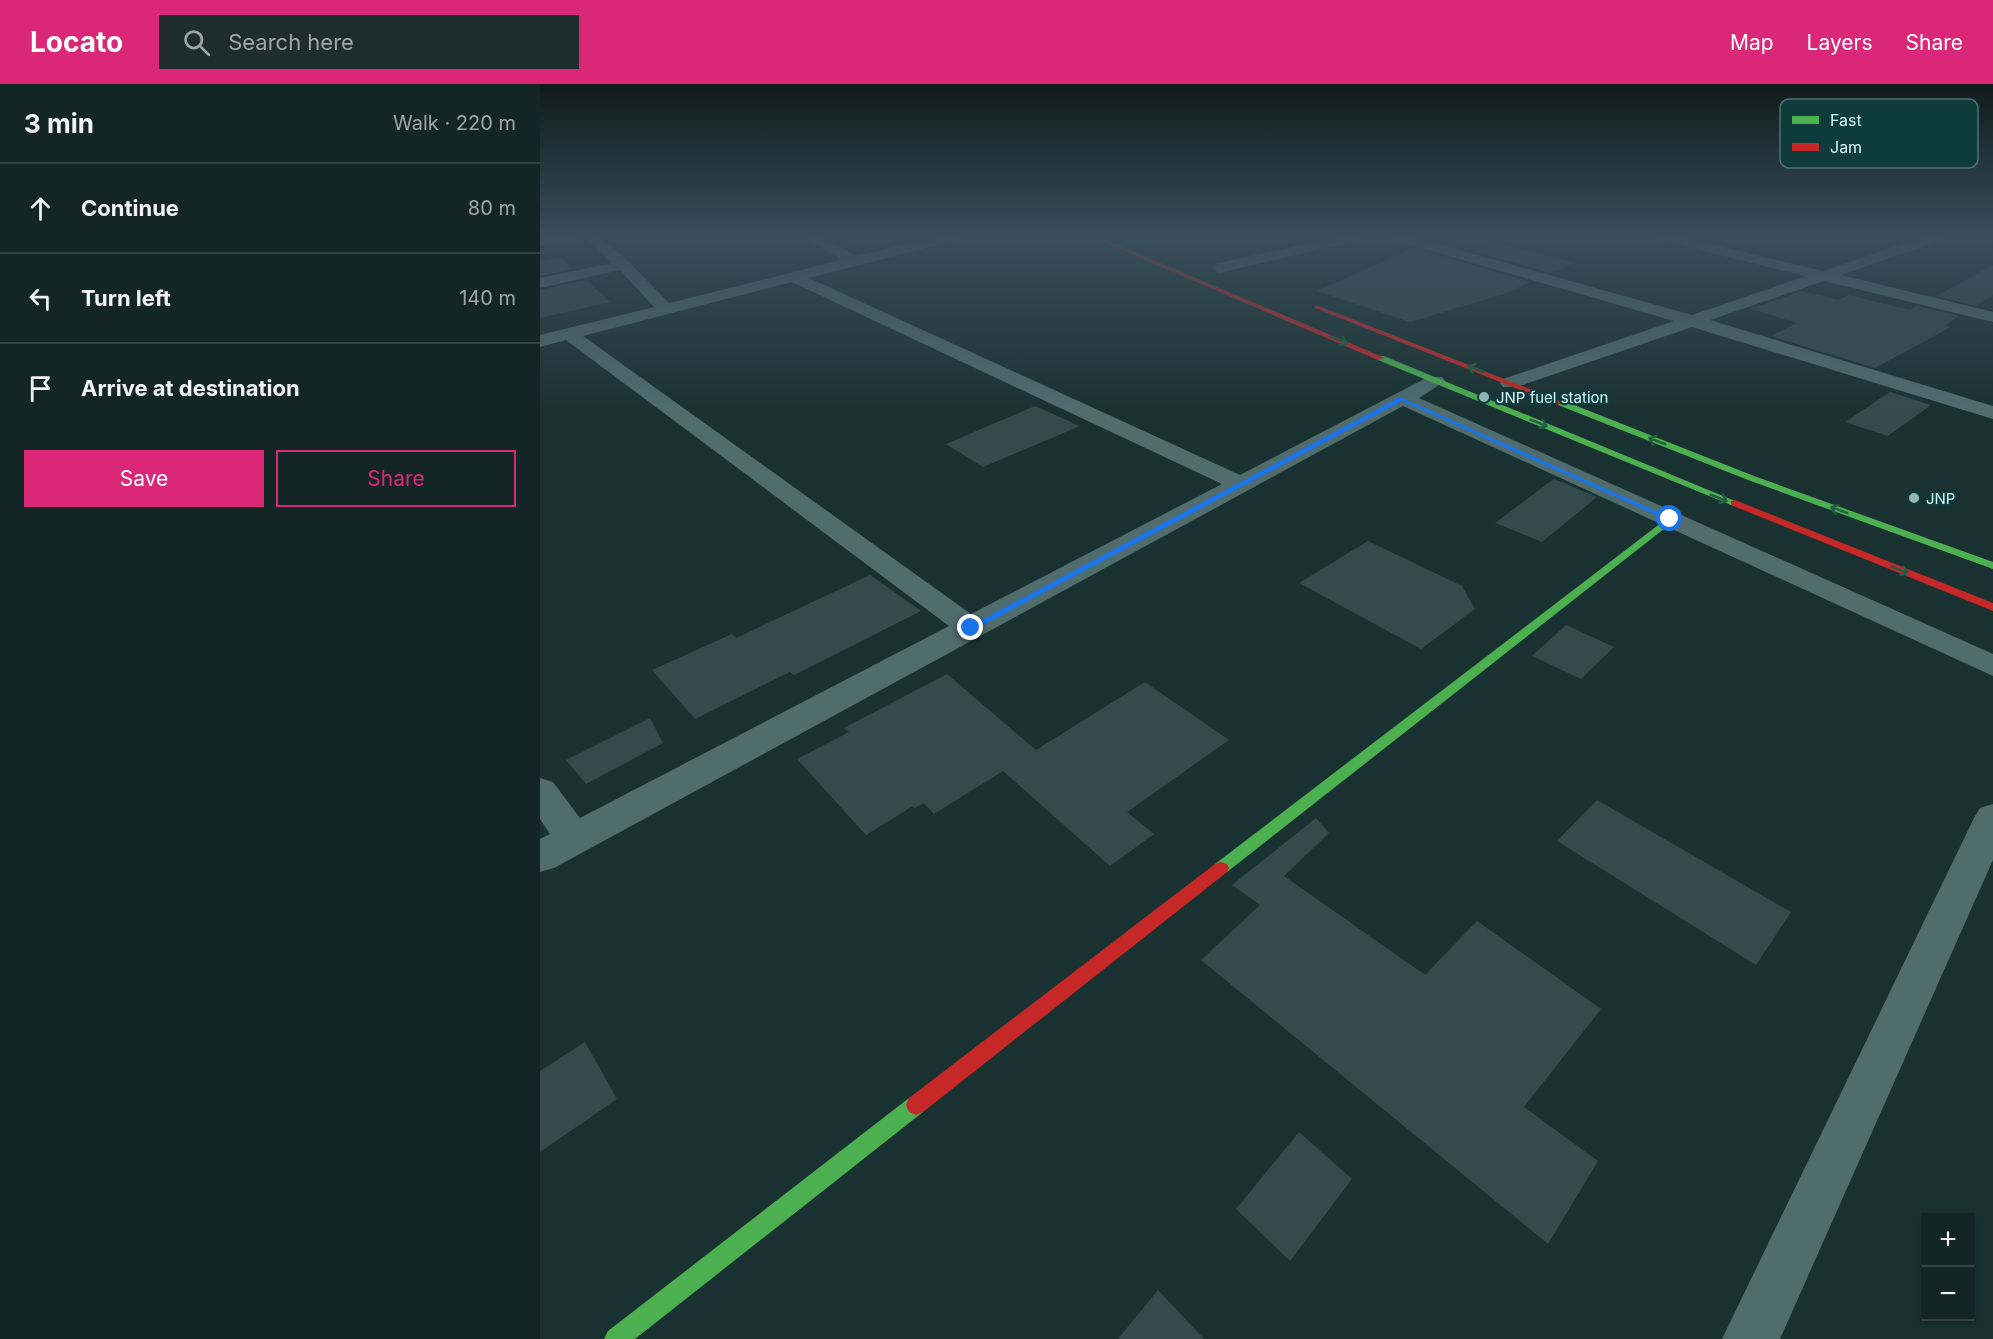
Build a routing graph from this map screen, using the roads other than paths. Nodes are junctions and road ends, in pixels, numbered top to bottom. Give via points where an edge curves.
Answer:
1 (651, 295) edge
2 (725, 295) edge
3 (830, 295) edge
4 (1231, 295) edge
5 (1600, 295) edge
6 (1769, 295) edge
7 (1900, 295) edge
8 (1305, 302) dead end
9 (665, 309) junction
10 (1993, 317) edge
11 (1693, 321) junction
12 (569, 334) junction
13 (540, 341) edge
14 (1435, 381) junction
15 (1510, 382) junction
16 (1402, 399) junction
17 (1993, 413) edge
18 (1241, 484) junction
19 (1670, 519) junction
20 (1993, 566) edge
21 (1993, 607) edge
22 (971, 628) junction
23 (1993, 666) edge
24 (540, 791) edge
25 (1993, 818) edge
26 (574, 839) junction
27 (540, 856) edge
28 (616, 1339) edge
29 (1751, 1339) edge

1 - 9 street
2 - 9 street
3 - 18 street
4 -> 14 main road
5 - 11 street
6 - 11 street
7 - 10 street
15 -> 8 main road
9 - 12 street
11 - 15 street
11 - 17 street
12 - 13 street
12 - 22 street
14 - 16 street
14 -> 21 main road
20 -> 15 main road via 1751,478
16 - 18 street
16 - 19 street
18 - 22 street
19 - 23 street
19 - 28 main road
22 - 26 street
24 - 26 street
25 - 29 street
26 - 27 street

